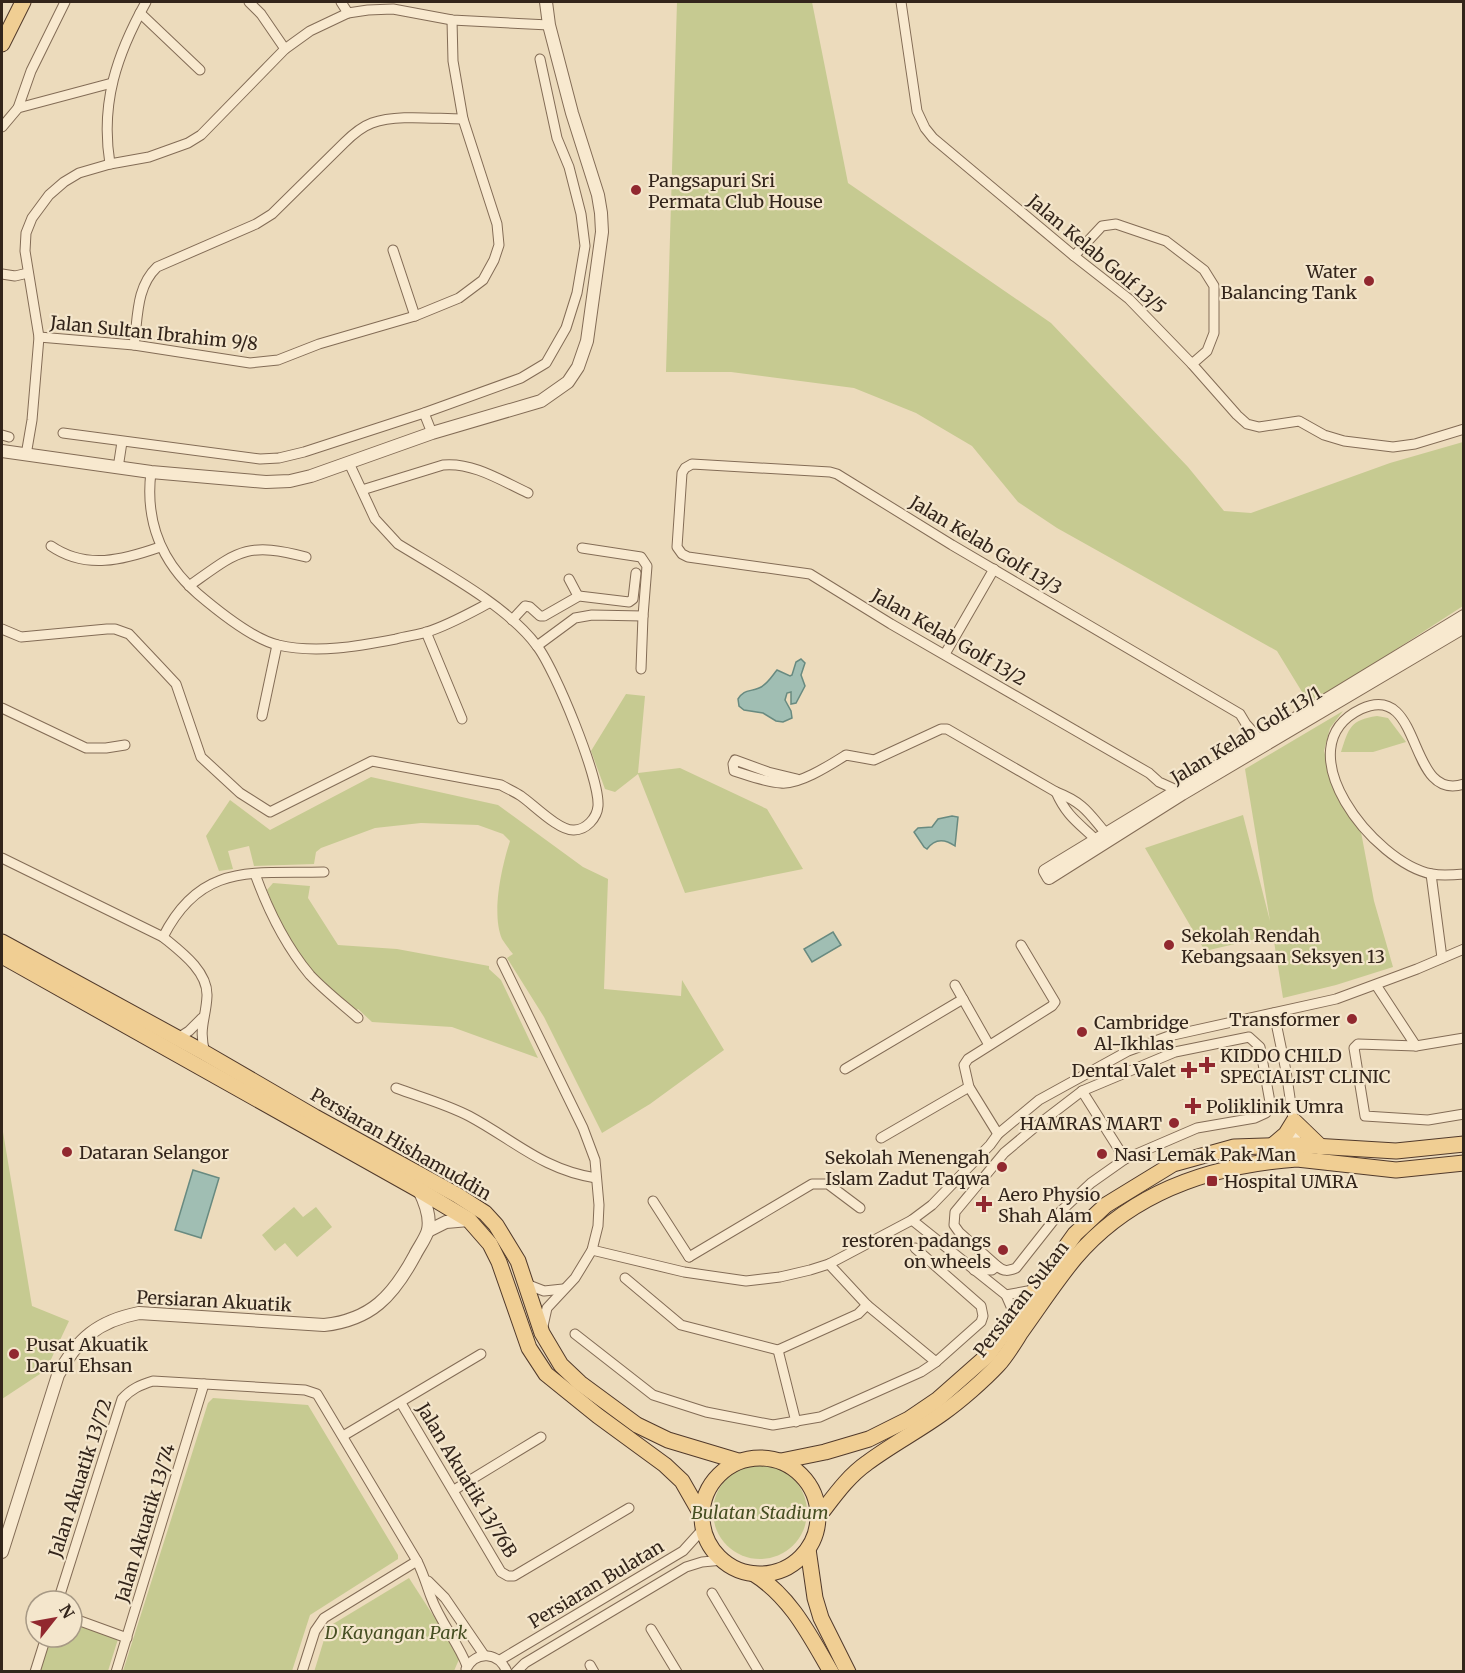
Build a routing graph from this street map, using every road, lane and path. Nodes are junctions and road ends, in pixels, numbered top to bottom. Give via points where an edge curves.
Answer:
1 (23, 2) edge
2 (65, 2) edge
3 (146, 2) edge
4 (249, 2) edge
5 (341, 2) edge
6 (546, 2) edge
7 (901, 2) edge
8 (140, 13) junction
9 (348, 13) junction
10 (452, 20) junction
11 (549, 25) junction
12 (2, 44) edge
13 (285, 49) junction
14 (540, 59) dead end
15 (201, 70) dead end
16 (112, 83) junction
17 (18, 108) junction
18 (463, 118) junction
19 (2, 127) edge
20 (110, 164) junction
21 (601, 213) junction
22 (581, 214) junction
23 (393, 250) dead end
24 (1074, 256) junction
25 (28, 273) junction
26 (2, 274) edge
27 (415, 316) junction
28 (39, 337) junction
29 (134, 345) junction
30 (1192, 364) junction
31 (424, 413) junction
32 (1464, 429) edge
33 (63, 433) dead end
34 (432, 433) junction
35 (122, 442) junction
36 (2, 451) edge
37 (26, 455) junction
38 (349, 464) junction
39 (118, 468) junction
40 (686, 468) joint
41 (151, 472) junction
42 (362, 490) junction
43 (528, 493) dead end
44 (51, 546) dead end
45 (160, 547) junction
46 (582, 548) dead end
47 (306, 557) dead end
48 (994, 569) junction
49 (636, 573) dead end
50 (569, 579) dead end
51 (189, 586) junction
52 (578, 596) junction
53 (489, 603) junction
54 (643, 616) junction
55 (1464, 616) edge
56 (512, 620) junction
57 (1464, 627) edge
58 (2, 629) edge
59 (426, 632) junction
60 (278, 645) junction
61 (537, 646) junction
62 (945, 654) junction
63 (641, 669) dead end
64 (2, 708) edge
65 (262, 716) dead end
66 (462, 719) dead end
67 (1263, 742) junction
68 (125, 745) dead end
69 (797, 779) junction
70 (1464, 784) edge
71 (1056, 792) junction
72 (1180, 792) junction
73 (1103, 839) junction
74 (2, 858) edge
75 (324, 872) dead end
76 (255, 874) junction
77 (1431, 874) junction
78 (1464, 874) edge
79 (1050, 878) dead end
80 (163, 937) junction
81 (2, 942) edge
82 (1021, 945) dead end
83 (1464, 949) edge
84 (2, 956) edge
85 (1442, 958) junction
86 (502, 962) dead end
87 (955, 985) dead end
88 (1376, 985) junction
89 (963, 999) junction
90 (1274, 1013) junction
91 (202, 1018) junction
92 (358, 1018) dead end
93 (1169, 1036) junction
94 (178, 1038) junction
95 (1464, 1038) edge
96 (989, 1045) junction
97 (1416, 1046) junction
98 (1175, 1052) junction
99 (205, 1053) junction
100 (845, 1069) dead end
101 (969, 1087) junction
102 (396, 1088) dead end
103 (1082, 1091) junction
104 (1290, 1097) junction
105 (1270, 1102) junction
106 (1464, 1114) edge
107 (1294, 1121) junction
108 (998, 1134) junction
109 (881, 1138) dead end
110 (1464, 1144) edge
111 (990, 1145) junction
112 (1273, 1145) junction
113 (1297, 1145) junction
114 (1004, 1153) junction
115 (1318, 1154) junction
116 (1125, 1159) junction
117 (1282, 1160) junction
118 (1464, 1163) edge
119 (596, 1178) junction
120 (420, 1190) junction
121 (653, 1201) dead end
122 (860, 1208) dead end
123 (469, 1220) junction
124 (912, 1220) junction
125 (428, 1231) junction
126 (915, 1248) dead end
127 (592, 1250) junction
128 (689, 1257) junction
129 (830, 1264) junction
130 (997, 1266) junction
131 (974, 1270) junction
132 (684, 1272) junction
133 (625, 1278) dead end
134 (526, 1284) junction
135 (563, 1289) junction
136 (1035, 1290) junction
137 (1006, 1295) junction
138 (867, 1305) junction
139 (1016, 1318) junction
140 (542, 1333) junction
141 (575, 1334) dead end
142 (778, 1350) junction
143 (481, 1354) dead end
144 (936, 1362) junction
145 (204, 1384) junction
146 (401, 1403) junction
147 (796, 1422) junction
148 (343, 1436) junction
149 (541, 1437) dead end
150 (738, 1461) junction
151 (781, 1461) junction
152 (454, 1490) junction
153 (629, 1508) dead end
154 (818, 1517) junction
155 (702, 1523) junction
156 (807, 1550) junction
157 (2, 1552) edge
158 (723, 1560) junction
159 (417, 1561) junction
160 (754, 1574) junction
161 (427, 1579) junction
162 (62, 1589) edge
163 (712, 1593) dead end
164 (84, 1622) edge
165 (651, 1629) dead end
166 (127, 1638) junction
167 (42, 1649) edge
168 (484, 1655) junction
169 (500, 1660) junction
170 (466, 1669) edge
171 (35, 1671) edge
172 (116, 1671) edge
173 (302, 1671) edge
174 (507, 1671) edge
175 (516, 1671) edge
176 (676, 1671) edge
177 (759, 1671) edge
178 (831, 1671) edge
179 (848, 1671) edge

1 - 12 main road
2 - 17 street via 31,71
3 - 8 street
4 - 13 street
5 - 9 street
6 - 11 street
7 - 24 street, Jalan Kelab Golf 13/5 via 917,111 925,128 942,147
8 - 15 street
8 - 16 street
9 - 10 street via 393,9
9 - 13 street via 310,31
10 - 11 street
10 - 18 street, Jalan Sultan Ibrahim 9/8 via 453,61
11 - 21 street
13 - 20 street via 201,135 149,157
14 - 22 street via 557,138
16 - 17 street
16 - 20 street via 106,122
17 - 19 street
18 - 27 street, Jalan Sultan Ibrahim 9/8 via 498,224 499,245 483,280 474,288
18 - 29 street via 392,119 371,124 344,142 272,214 157,267 141,290
20 - 25 street via 64,182 39,207 26,233
21 - 22 street
21 - 34 street via 602,232 587,341 568,382 541,400
22 - 31 street via 585,246 578,293 567,328 546,363 521,378
23 - 27 street
24 - 30 street, Jalan Kelab Golf 13/5 via 1129,299
24 - 30 street via 1102,226 1116,224 1166,241 1204,270 1214,286 1214,333 1208,351
25 - 26 street
25 - 28 street
27 - 29 street, Jalan Sultan Ibrahim 9/8 via 266,362 250,363
28 - 29 street, Jalan Sultan Ibrahim 9/8
28 - 37 street
30 - 32 street, Jalan Kelab Golf 13/5 via 1237,415 1247,424 1259,427 1299,421 1344,441 1393,447
31 - 34 street
31 - 35 street via 279,458
33 - 35 street
34 - 38 street
35 - 39 street
36 - 37 street
37 - 39 street
38 - 41 street via 290,481 266,482
38 - 42 street
39 - 41 street
40 - 48 street, Jalan Kelab Golf 13/3 via 692,464 837,474
40 - 62 street, Jalan Kelab Golf 13/2 via 682,474 677,547 682,554 810,574
41 - 45 street via 151,517
42 - 43 street via 454,464
42 - 53 street via 375,519 398,544
44 - 45 street via 78,559 94,560 114,560
45 - 51 street
46 - 54 street via 641,557 647,567
47 - 51 street via 276,549 250,550 225,560
48 - 62 street
48 - 67 street, Jalan Kelab Golf 13/3 via 1240,714
49 - 52 street via 635,591 629,602
50 - 52 street
51 - 60 street via 239,626
52 - 56 street via 544,616 525,606
53 - 56 street
53 - 59 street
54 - 61 street via 575,618
54 - 63 street
55 - 67 street
56 - 61 street
57 - 67 street, Jalan Kelab Golf 13/1
58 - 61 street via 21,637 106,629 129,634 176,684 201,757 240,794 270,812 372,760 501,785 564,829 575,831 593,819 598,798 558,682
59 - 60 street via 354,647
59 - 66 street
60 - 65 street
62 - 72 street, Jalan Kelab Golf 13/2
64 - 68 street via 86,748
67 - 72 street, Jalan Kelab Golf 13/1
69 - 69 street via 784,784 765,781 734,771 733,764 735,760 741,761
69 - 71 street via 811,776 846,755 874,760 947,729
70 - 77 street via 1443,783 1427,771 1407,724 1388,707 1363,708 1335,732 1334,778 1355,817 1386,850
71 - 73 street via 1072,819
71 - 73 street via 1075,799 1088,810
72 - 73 street, Jalan Kelab Golf 13/1
73 - 79 street, Jalan Kelab Golf 13/1
74 - 80 street
75 - 76 street
76 - 80 street via 228,877 204,886 184,903
76 - 92 street via 289,948 312,976
77 - 78 street
77 - 85 street
80 - 91 street via 183,953 205,985
81 - 94 main road, Persiaran Hishamuddin
82 - 96 street via 1055,1002
83 - 85 street
84 - 120 main road, Persiaran Hishamuddin
85 - 88 street
86 - 119 street via 583,1128 595,1160
87 - 89 street
88 - 90 street
88 - 97 street
89 - 96 street
89 - 100 street
90 - 93 street
90 - 104 street
91 - 94 street
91 - 99 street
93 - 98 street
93 - 108 street via 1086,1073 1039,1100
94 - 99 main road, Persiaran Hishamuddin
95 - 97 street
96 - 101 street via 964,1065
97 - 106 street via 1356,1045 1365,1116 1428,1120
98 - 103 street
98 - 105 street via 1249,1037 1260,1047
99 - 134 main road, Persiaran Hishamuddin via 485,1213 506,1240
101 - 108 street
101 - 109 street
102 - 119 street via 449,1106 554,1167
103 - 114 street
103 - 116 street
104 - 105 street
104 - 107 street
105 - 116 street via 1266,1113 1260,1116 1197,1128
107 - 112 main road
107 - 113 street
107 - 115 main road
108 - 111 street
110 - 115 main road, Persiaran Sukan
111 - 114 street
111 - 124 street
112 - 113 main road, Persiaran Sukan
112 - 136 main road, Persiaran Sukan via 1234,1147 1173,1164 1131,1189 1106,1205 1075,1234
113 - 115 main road, Persiaran Sukan
113 - 117 main road
114 - 130 street via 953,1218 959,1232
115 - 117 main road, Persiaran Sukan
115 - 118 main road, Persiaran Sukan via 1396,1170
116 - 130 street via 1061,1211 1016,1268 1008,1271
117 - 154 main road, Persiaran Sukan via 1242,1165 1182,1182 1149,1197 1114,1221 1075,1259 998,1365 944,1413 866,1463
119 - 127 street via 599,1216
120 - 123 main road, Persiaran Hishamuddin
120 - 125 street via 428,1211
121 - 128 street
122 - 128 street via 828,1184 812,1184
123 - 125 street via 446,1222
123 - 155 main road, Persiaran Hishamuddin via 499,1262 529,1348 546,1374 666,1465 682,1481
124 - 129 street
124 - 131 street
125 - 157 street, Persiaran Akuatik via 395,1287 364,1315 348,1321 324,1325 139,1313 94,1329 70,1352 58,1375
126 - 144 street via 983,1310 981,1322
127 - 132 street
127 - 135 street via 575,1278
128 - 132 street
129 - 132 street via 746,1281
129 - 138 street
130 - 131 street via 992,1270
131 - 137 street
133 - 142 street via 681,1325
134 - 135 street via 544,1291
134 - 140 main road, Persiaran Hishamuddin
135 - 140 street via 547,1308
136 - 137 street
136 - 139 main road, Persiaran Sukan
137 - 139 street
138 - 142 street via 858,1314
138 - 144 street
139 - 151 main road, Persiaran Sukan via 988,1355 938,1400 909,1419 869,1439
140 - 150 main road, Persiaran Hishamuddin via 561,1365 628,1419 668,1440
141 - 147 street via 653,1395 751,1421 773,1425
142 - 147 street
143 - 146 street
144 - 147 street via 820,1417
145 - 148 street, Jalan Akuatik 13/72 via 312,1391
145 - 162 street, Jalan Akuatik 13/72 via 153,1381 138,1385 122,1399
145 - 166 street, Jalan Akuatik 13/74
146 - 148 street
146 - 152 street, Jalan Akuatik 13/76B
148 - 159 street
149 - 152 street
150 - 151 main road
150 - 155 main road via 712,1483 704,1499
151 - 154 main road via 808,1483 816,1499
152 - 153 street, Jalan Akuatik 13/76B via 501,1572 508,1576
154 - 156 main road
155 - 158 main road via 710,1545
155 - 169 street, Persiaran Bulatan via 683,1551
156 - 160 main road via 793,1564 775,1572
156 - 179 main road via 814,1598
158 - 160 main road
158 - 175 street, Persiaran Bulatan via 686,1567
159 - 161 street
159 - 173 street via 324,1618 315,1631
160 - 178 main road via 769,1583 800,1619
161 - 168 street
161 - 170 street via 432,1598 462,1652
163 - 177 street
164 - 166 street
165 - 176 street
166 - 172 street, Jalan Akuatik 13/74
167 - 171 street
168 - 169 street
168 - 170 street via 471,1661
169 - 174 street

